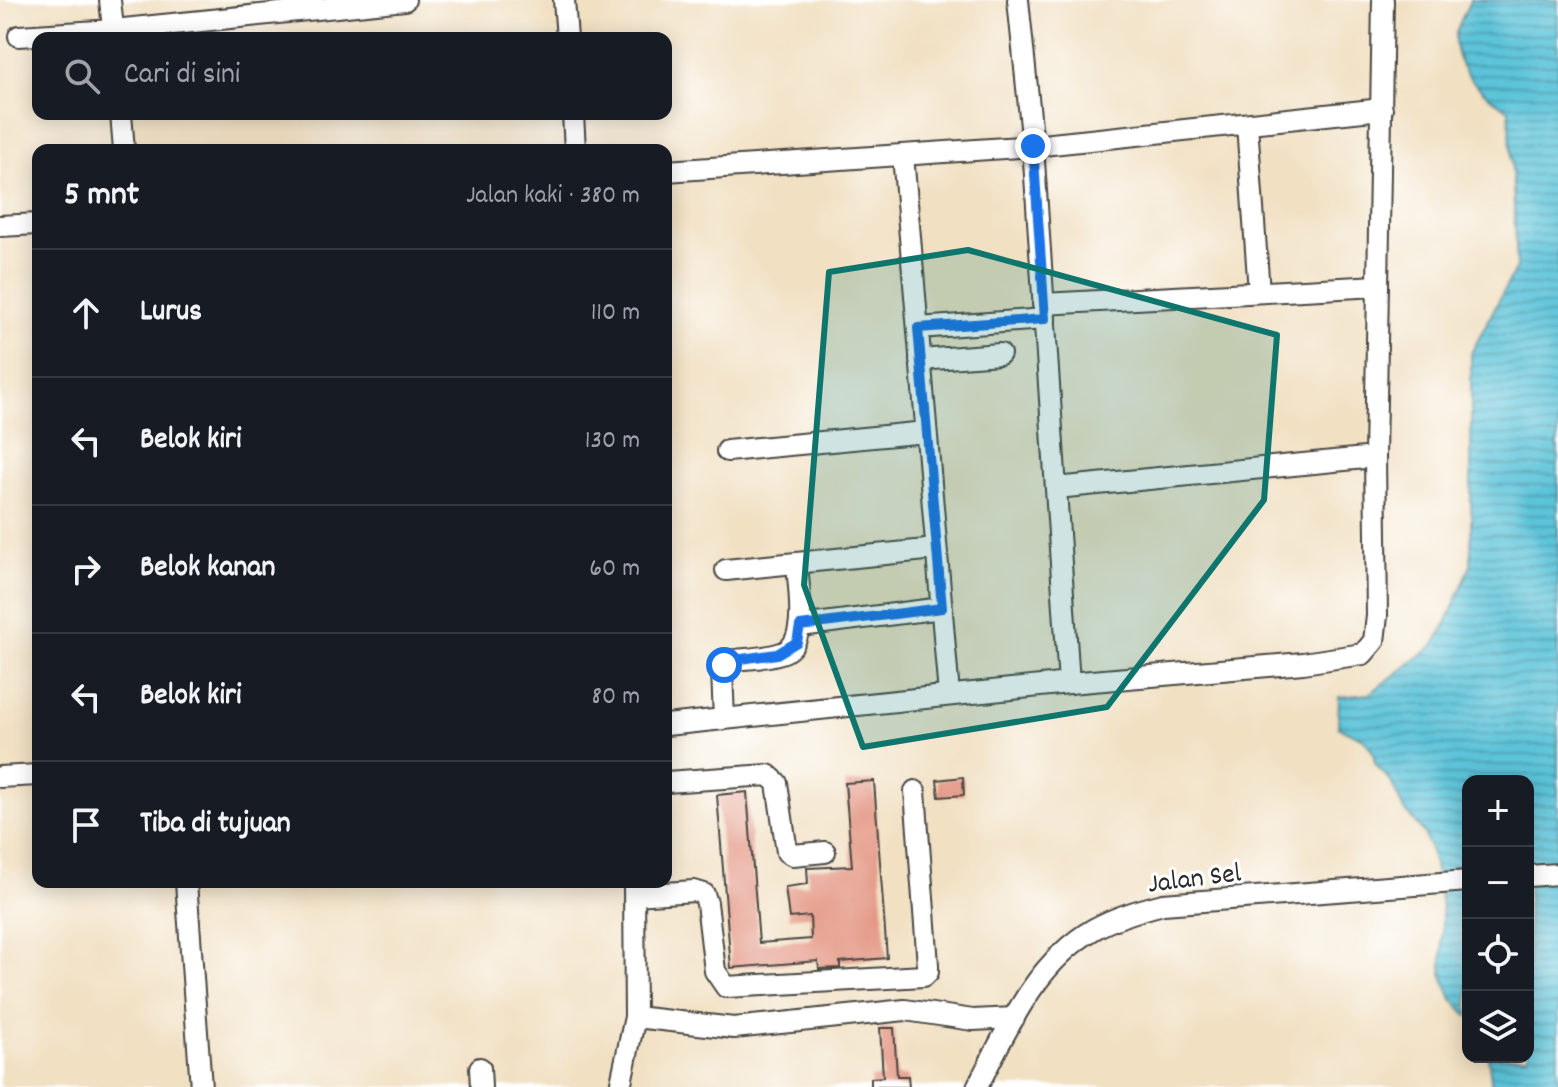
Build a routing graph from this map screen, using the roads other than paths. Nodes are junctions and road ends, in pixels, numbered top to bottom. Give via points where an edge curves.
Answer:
1 (110, 0) edge
2 (405, 0) edge
3 (564, 0) edge
4 (1018, 0) edge
5 (1383, 0) edge
6 (114, 32) edge
7 (131, 32) edge
8 (567, 32) edge
9 (19, 36) dead end
10 (32, 36) edge
11 (1382, 109) junction
12 (122, 120) edge
13 (573, 120) edge
14 (1247, 124) junction
15 (124, 144) edge
16 (575, 144) edge
17 (1033, 146) junction
18 (903, 155) junction
19 (672, 171) edge
20 (32, 224) edge
21 (0, 226) edge
22 (1378, 286) junction
23 (1259, 292) junction
24 (1044, 311) junction
25 (918, 328) junction
26 (1000, 354) dead end
27 (920, 360) junction
28 (926, 432) junction
29 (727, 451) dead end
30 (1375, 457) junction
31 (1056, 488) junction
32 (936, 549) junction
33 (797, 563) junction
34 (726, 570) dead end
35 (942, 608) junction
36 (800, 626) junction
37 (1069, 683) junction
38 (949, 695) junction
39 (724, 719) junction
40 (672, 724) edge
41 (32, 775) edge
42 (0, 777) edge
43 (672, 782) edge
44 (915, 791) dead end
45 (825, 852) dead end
46 (1558, 874) edge
47 (1534, 876) edge
48 (1462, 881) edge
49 (186, 888) edge
50 (634, 889) edge
51 (900, 978) junction
52 (905, 1010) junction
53 (635, 1017) junction
54 (1014, 1018) junction
55 (973, 1020) junction
56 (996, 1052) junction
57 (201, 1087) edge
58 (620, 1087) edge
59 (977, 1087) edge

1 - 6 street
2 - 7 street
3 - 8 street
4 - 17 street
5 - 11 street
9 - 10 street
11 - 14 street
11 - 22 street
12 - 15 street
13 - 16 street
14 - 17 street
14 - 23 street
17 - 18 street
17 - 24 street
18 - 19 street
18 - 25 street
20 - 21 street
22 - 23 street
22 - 30 street
23 - 24 street
24 - 25 street
24 - 31 street
25 - 27 street
26 - 27 street
27 - 28 street
28 - 29 street
28 - 32 street
30 - 31 street
30 - 37 street via 1377,616 1374,641 1363,654
31 - 37 street
32 - 33 street
32 - 35 street
33 - 34 street
33 - 36 street
35 - 36 street
35 - 38 street
36 - 39 street via 797,642 785,651 727,661 722,671
37 - 38 street
38 - 39 street
39 - 40 street
41 - 42 street
43 - 45 street via 768,775 777,783 787,852
44 - 51 street via 928,972
46 - 47 street
48 - 54 street, Jalan Sel via 1163,904 1127,914 1092,930 1065,951 1042,973
49 - 57 street
50 - 51 street via 704,894 715,971 726,987
50 - 53 street
51 - 52 street
52 - 53 street via 734,1028
52 - 55 street
53 - 58 street
54 - 55 street
54 - 56 street, Jalan Sel
55 - 56 street
56 - 59 street, Jalan Sel

